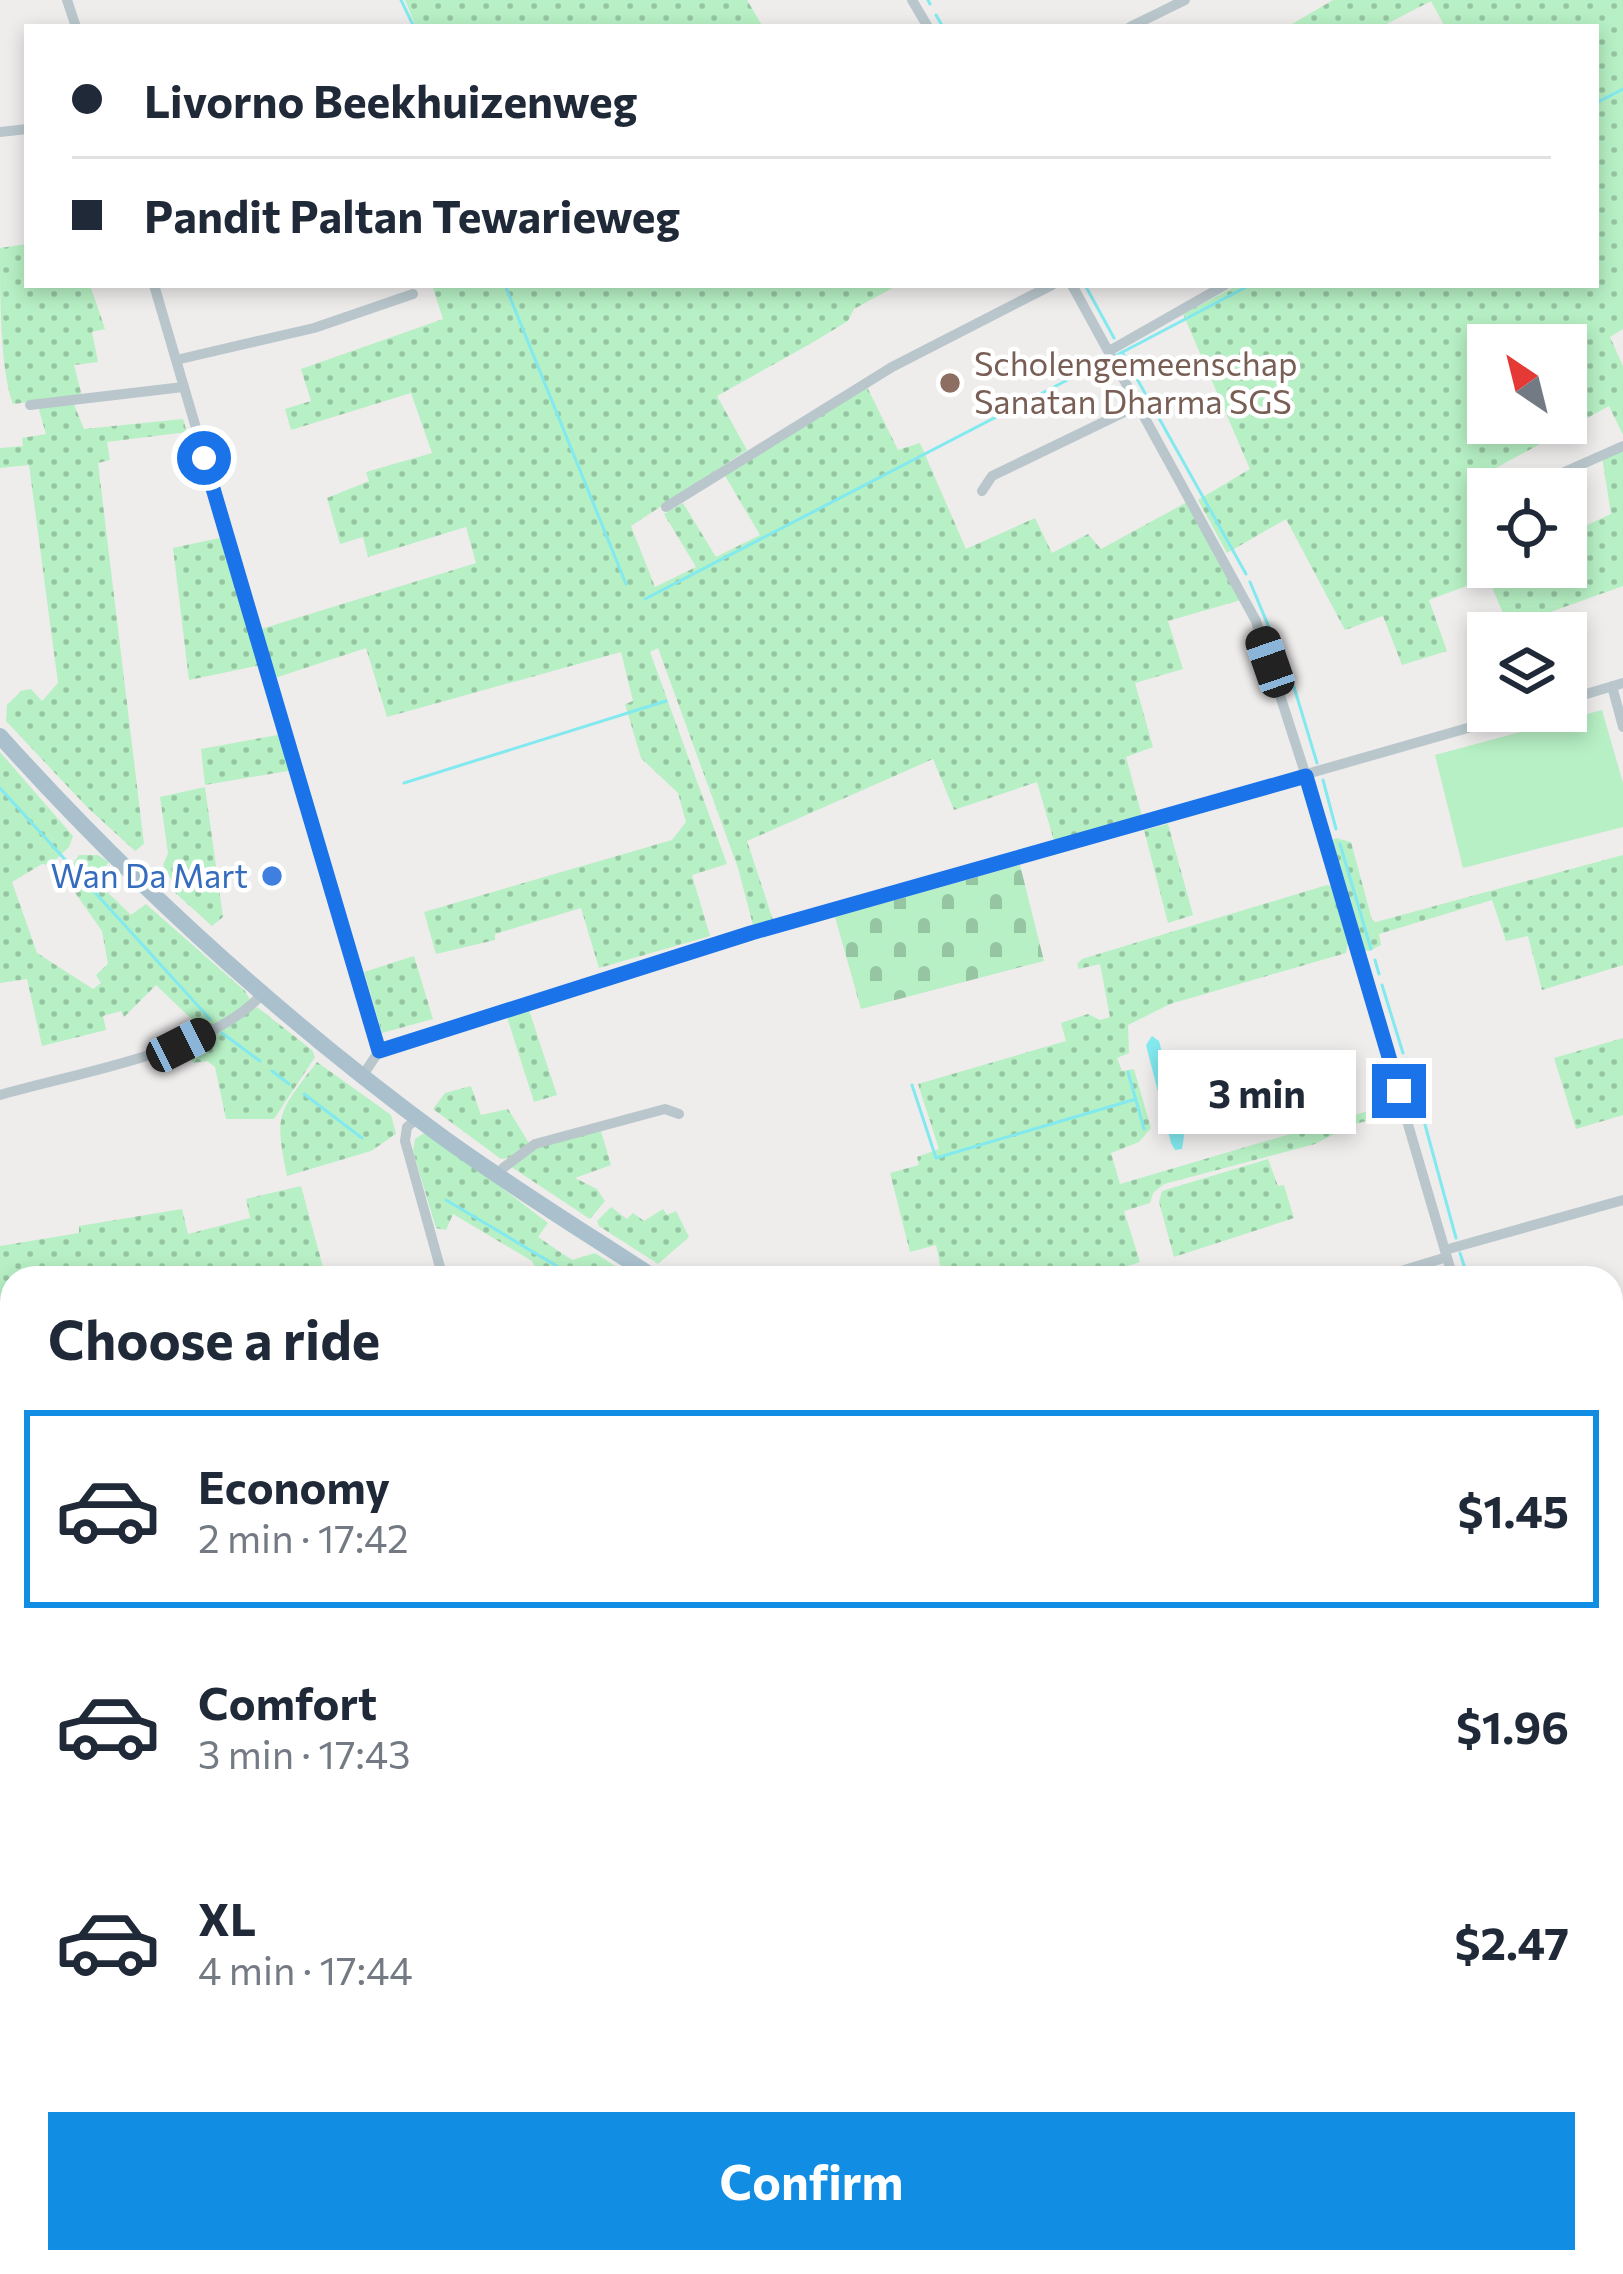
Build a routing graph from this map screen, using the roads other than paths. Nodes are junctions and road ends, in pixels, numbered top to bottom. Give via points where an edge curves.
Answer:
1 (1185, 0) edge
2 (1136, 24) edge
3 (155, 288) edge
4 (1046, 288) edge
5 (1074, 288) edge
6 (1220, 288) edge
7 (413, 294) dead end
8 (1108, 351) junction
9 (176, 360) junction
10 (183, 387) junction
11 (30, 405) dead end
12 (1139, 405) junction
13 (1623, 446) edge
14 (1573, 468) edge
15 (982, 490) dead end
16 (666, 507) dead end
17 (1618, 685) edge
18 (1587, 694) edge
19 (1623, 727) edge
20 (1467, 729) edge
21 (0, 736) edge
22 (1306, 776) junction
23 (263, 993) junction
24 (379, 1051) junction
25 (363, 1076) junction
26 (0, 1095) edge
27 (679, 1114) dead end
28 (418, 1118) junction
29 (503, 1168) dead end
30 (1623, 1200) edge
31 (1446, 1253) junction
32 (440, 1266) edge
33 (636, 1266) edge
34 (1411, 1266) edge
35 (1450, 1266) edge

1 - 2 street
3 - 9 street
4 - 16 street via 892,367
5 - 8 street
6 - 8 street
7 - 9 street via 314,328
8 - 12 street
9 - 10 street
10 - 11 street
10 - 24 street
12 - 15 street via 992,476
12 - 22 street via 1256,621
13 - 14 street
17 - 18 street
17 - 19 street
20 - 22 street
21 - 23 main road
22 - 24 street via 751,933
22 - 31 street
23 - 25 main road
23 - 26 street via 237,1017 181,1045
24 - 25 street
25 - 28 main road
27 - 29 street via 665,1109 535,1144
28 - 32 street via 405,1141
28 - 33 main road
30 - 31 street
31 - 34 street
31 - 35 street

